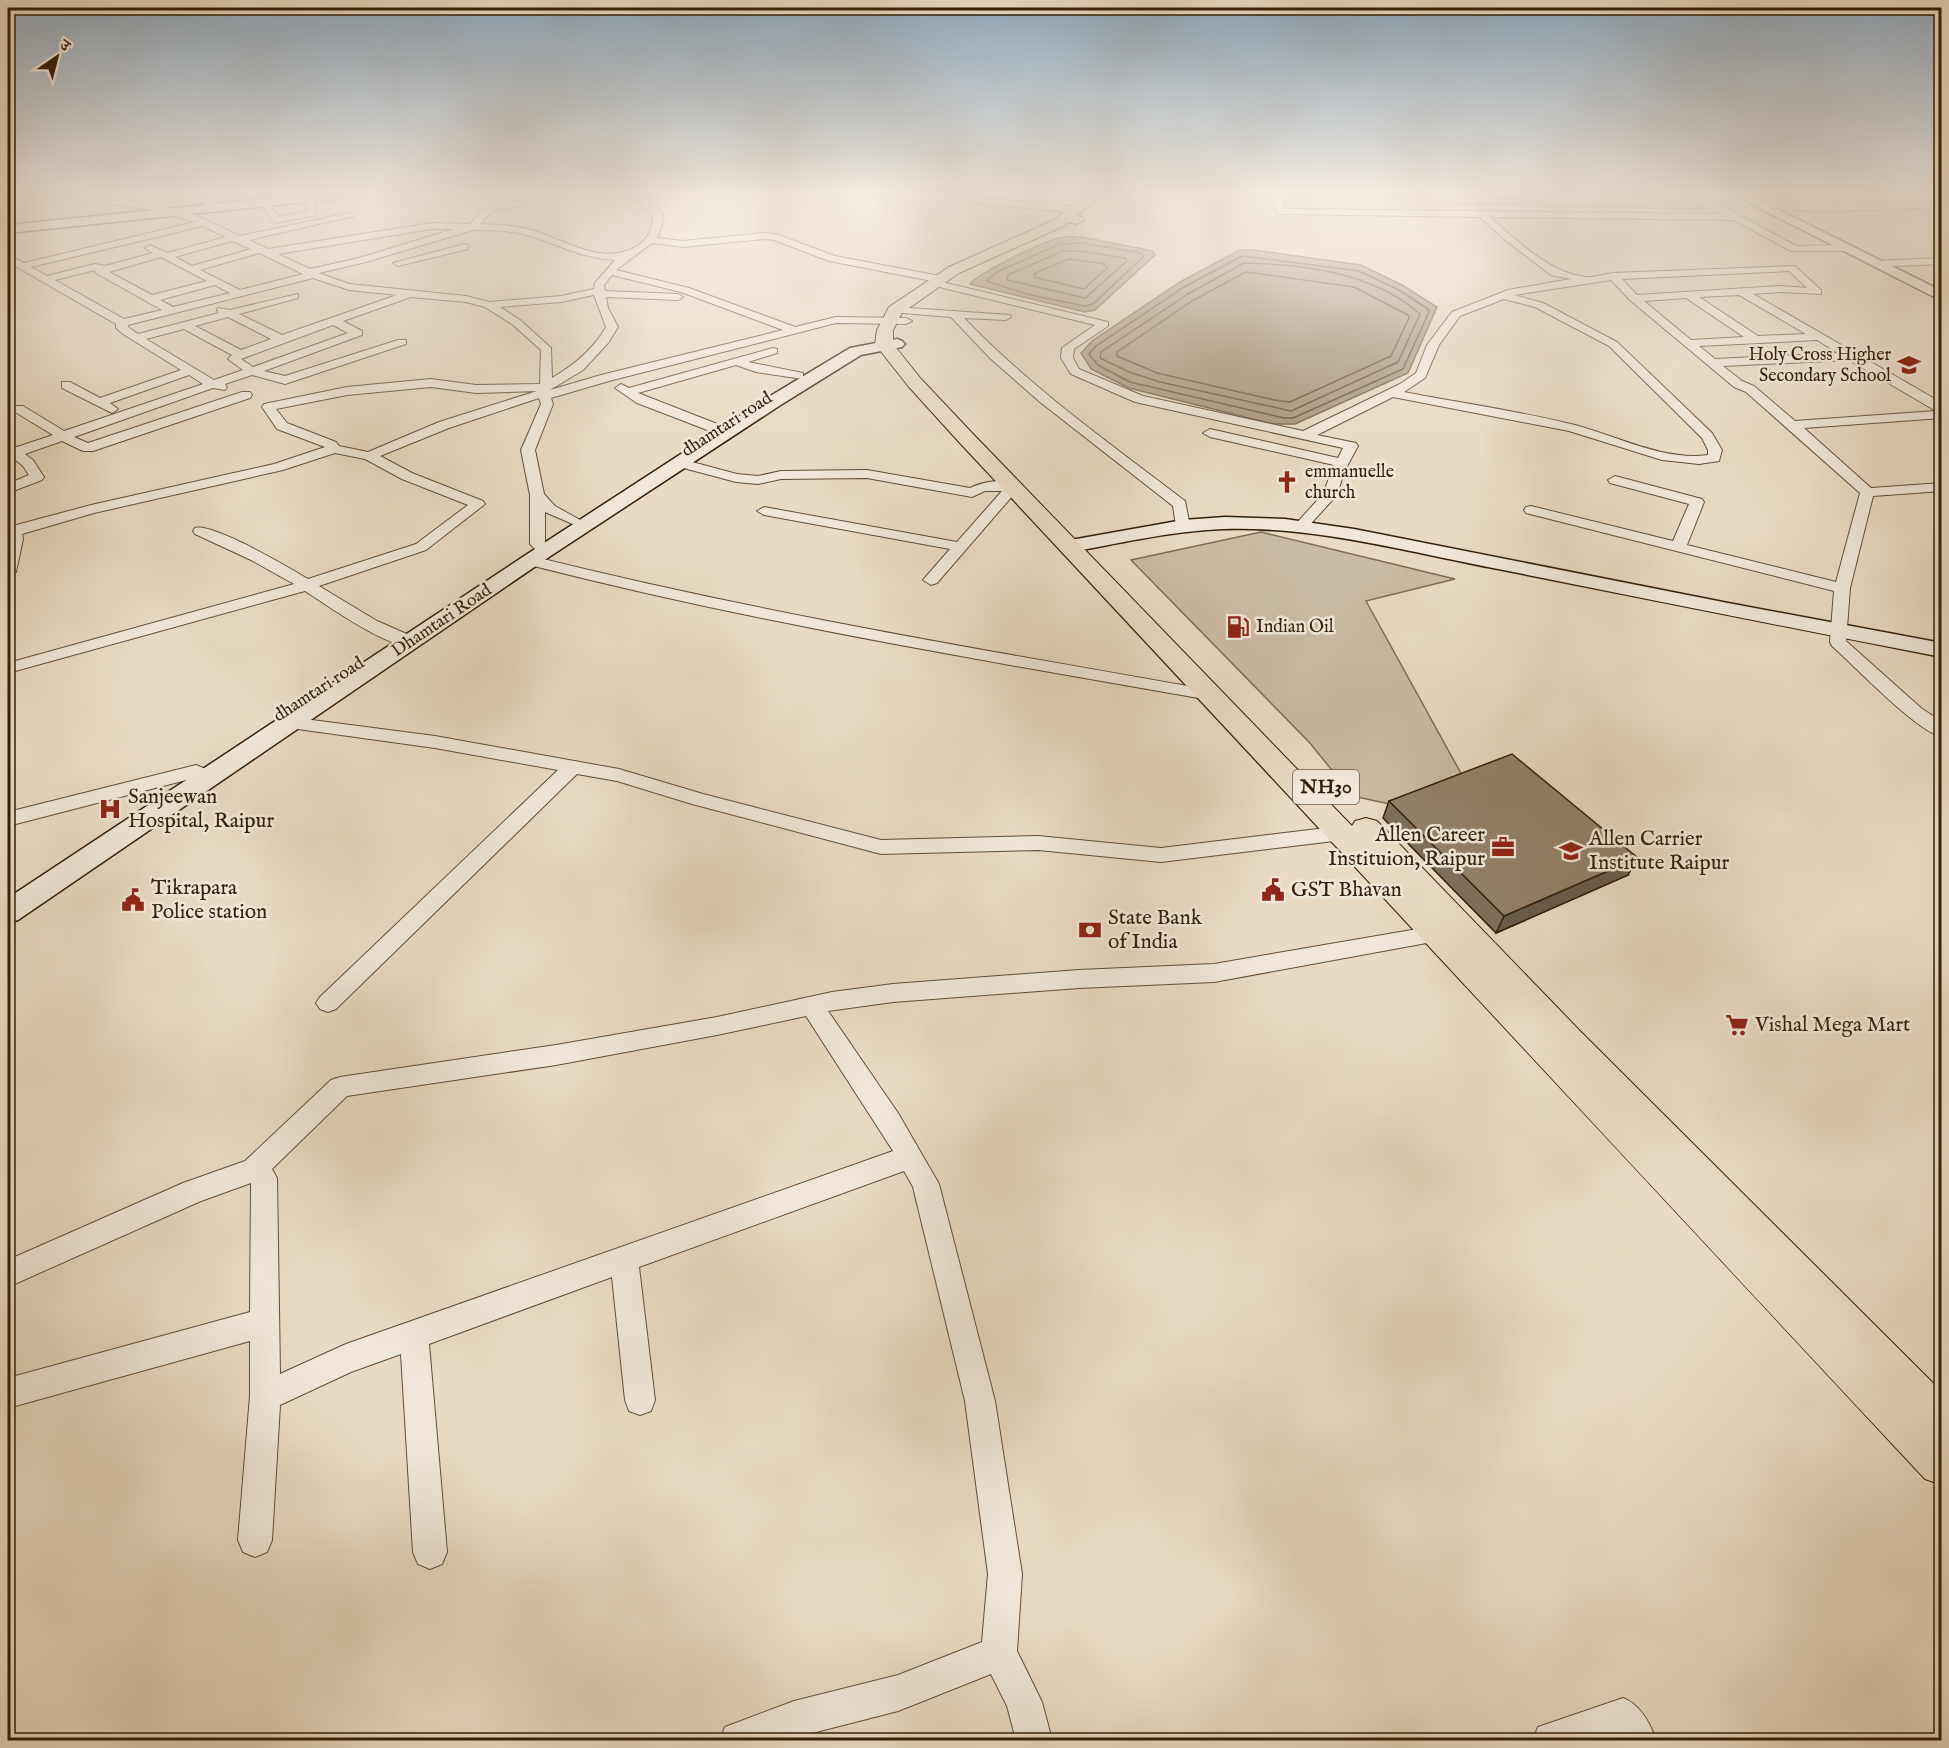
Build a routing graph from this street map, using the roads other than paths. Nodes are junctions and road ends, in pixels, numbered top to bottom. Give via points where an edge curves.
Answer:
1 (42, 276) edge
2 (61, 276) edge
3 (108, 276) edge
4 (203, 276) edge
5 (304, 276) edge
6 (314, 276) edge
7 (351, 276) dead end
8 (608, 276) edge
9 (624, 276) edge
10 (892, 276) edge
11 (966, 276) edge
12 (1570, 276) edge
13 (1613, 276) junction
14 (1623, 276) edge
15 (1660, 276) edge
16 (1799, 276) edge
17 (1899, 276) edge
18 (48, 279) junction
19 (1590, 279) junction
20 (215, 282) junction
21 (328, 282) junction
22 (944, 290) junction
23 (413, 292) junction
24 (599, 292) junction
25 (1742, 292) junction
26 (238, 293) junction
27 (1688, 295) junction
28 (294, 296) dead end
29 (1505, 296) junction
30 (1941, 297) edge
31 (1634, 298) junction
32 (150, 299) junction
33 (711, 299) junction
34 (206, 302) junction
35 (489, 305) junction
36 (172, 311) junction
37 (228, 314) junction
38 (1006, 317) dead end
39 (334, 321) junction
40 (122, 322) junction
41 (185, 325) junction
42 (896, 328) junction
43 (794, 330) junction
44 (1818, 337) junction
45 (136, 339) junction
46 (280, 339) junction
47 (757, 340) junction
48 (1757, 341) junction
49 (402, 342) dead end
50 (1690, 343) junction
51 (240, 354) junction
52 (1851, 356) junction
53 (738, 362) junction
54 (1712, 363) junction
55 (190, 371) junction
56 (252, 371) junction
57 (800, 376) junction
58 (605, 378) junction
59 (66, 385) dead end
60 (212, 385) junction
61 (545, 392) junction
62 (627, 392) junction
63 (1391, 393) junction
64 (246, 395) junction
65 (100, 402) junction
66 (268, 406) junction
67 (19, 409) dead end
68 (1941, 411) edge
69 (123, 414) junction
70 (1793, 425) junction
71 (720, 430) junction
72 (1210, 433) dead end
73 (1306, 435) junction
74 (62, 436) junction
75 (334, 449) junction
76 (10, 452) edge
77 (369, 456) junction
78 (681, 463) junction
79 (1342, 463) junction
80 (1615, 480) dead end
81 (1014, 486) junction
82 (1941, 487) edge
83 (8, 489) edge
84 (1867, 492) junction
85 (537, 495) junction
86 (1531, 510) dead end
87 (764, 511) dead end
88 (575, 521) junction
89 (1183, 526) junction
90 (1300, 527) junction
91 (11, 531) edge
92 (200, 531) dead end
93 (961, 547) junction
94 (1678, 548) junction
95 (1083, 549) junction
96 (538, 552) junction
97 (8, 572) edge
98 (931, 580) dead end
99 (308, 586) junction
100 (1842, 588) junction
101 (1839, 636) junction
102 (404, 640) junction
103 (1941, 650) edge
104 (1941, 661) edge
105 (8, 668) edge
106 (1210, 695) junction
107 (1915, 712) junction
108 (1941, 717) edge
109 (290, 723) junction
110 (1941, 731) edge
111 (573, 767) junction
112 (202, 774) junction
113 (45, 809) junction
114 (8, 819) edge
115 (8, 830) edge
116 (1342, 832) junction
117 (8, 897) edge
118 (8, 912) edge
119 (1435, 934) junction
120 (328, 1003) dead end
121 (812, 1006) junction
122 (910, 1157) junction
123 (254, 1169) junction
124 (624, 1260) junction
125 (8, 1274) edge
126 (266, 1322) junction
127 (414, 1336) junction
128 (8, 1393) edge
129 (265, 1396) junction
130 (640, 1400) dead end
131 (1941, 1425) edge
132 (1941, 1462) edge
133 (255, 1540) dead end
134 (430, 1552) dead end
135 (999, 1653) junction
136 (738, 1740) edge
137 (1034, 1740) edge
138 (1551, 1740) edge
139 (1638, 1740) edge

1 - 18 street
2 - 18 street
3 - 32 street
4 - 20 street
5 - 26 street
6 - 21 street
7 - 21 street
8 - 24 street via 599,285
9 - 33 street
10 - 22 street
11 - 22 main road
12 - 19 street
13 - 14 street
13 - 19 street
13 - 31 street
15 - 27 street
16 - 25 street via 1817,292
17 - 30 street
18 - 40 street
19 - 29 street
20 - 26 street
20 - 32 street
21 - 23 street
22 - 38 street
22 - 42 main road
22 - 73 street via 1104,324 1068,348 1067,358 1075,370 1139,399
22 - 89 street via 995,357 1180,504
23 - 35 street
23 - 39 street
24 - 33 street
24 - 35 street
24 - 61 street via 612,327 579,367
25 - 27 street
25 - 44 street
26 - 34 street
27 - 31 street
27 - 48 street
28 - 37 street
29 - 63 street via 1456,314 1433,345 1421,375
29 - 63 street via 1539,305 1613,344 1707,436 1715,450 1714,458 1665,455 1572,428
31 - 50 street
32 - 36 street
33 - 43 street
34 - 36 street
34 - 37 street
35 - 61 street via 516,322 547,350
36 - 40 street
37 - 41 street
37 - 46 street
39 - 46 street
39 - 56 street via 358,333
40 - 45 street via 122,328
41 - 45 street
41 - 51 street
42 - 43 street via 836,320
42 - 57 street, dhamtari road via 845,349
42 - 78 street, Dhamtari Road
42 - 81 main road, NH30 via 915,383
42 - 95 main road, NH30 via 912,367 1012,465
43 - 47 street
44 - 48 street
44 - 52 street
45 - 55 street
46 - 51 street
47 - 53 street via 772,351
47 - 58 street
48 - 50 street
49 - 56 street via 285,380
50 - 54 street
51 - 56 street via 234,359
52 - 54 street
52 - 68 street
53 - 57 street
53 - 62 street
54 - 70 street
55 - 60 street
55 - 65 street
56 - 60 street
57 - 71 street, dhamtari road
58 - 61 street
58 - 62 street
59 - 65 street
60 - 64 street
60 - 69 street
61 - 66 street via 431,383 348,391
61 - 77 street via 444,425
61 - 85 street via 547,404 528,450
62 - 71 street
63 - 73 street
64 - 66 street
64 - 74 street via 92,447
65 - 69 street
66 - 75 street via 282,426
67 - 74 street
68 - 70 street
69 - 74 street
70 - 84 street
71 - 88 street, dhamtari road
72 - 79 street
73 - 79 street via 1351,446
74 - 76 street
75 - 77 street
75 - 91 street via 278,467
76 - 83 street via 28,463 37,477
77 - 99 street via 478,504 421,547
78 - 81 street via 758,480 867,474 972,493 982,487
78 - 96 street, Dhamtari Road
79 - 90 street via 1330,495
80 - 94 street via 1697,502
81 - 93 street
81 - 95 main road, NH30
82 - 84 street
84 - 100 street
85 - 88 street via 550,508
85 - 96 street
86 - 94 street
87 - 93 street
88 - 96 street, dhamtari road
89 - 90 street via 1242,523
89 - 95 street
90 - 101 street via 1587,580
91 - 97 street via 16,539
92 - 99 street
93 - 98 street
94 - 100 street
95 - 101 street via 1223,532 1318,537
95 - 106 main road, NH30
95 - 131 main road, NH30 via 1216,673
96 - 102 street, Dhamtari Road
96 - 106 street via 614,582 928,646
99 - 102 street via 357,619
99 - 105 street
100 - 101 street
101 - 103 street
101 - 104 street
101 - 107 street
102 - 109 street, Dhamtari Road
102 - 112 street, dhamtari road
106 - 116 main road, NH30
107 - 108 street
107 - 110 street
109 - 111 street via 435,742
109 - 112 street, Dhamtari Road
111 - 116 street via 619,775 881,847 1038,843 1161,855
111 - 120 street
112 - 113 street
112 - 117 street, dhamtari road
112 - 118 street, Dhamtari Road
113 - 114 street
113 - 115 street
116 - 119 main road, NH30
119 - 121 street via 1214,973 893,993
119 - 132 main road, NH30
121 - 122 street
121 - 123 street via 567,1053 340,1087
122 - 124 street
122 - 135 street via 926,1184 980,1401 1005,1575
123 - 125 street via 192,1192
123 - 126 street via 264,1178
124 - 127 street
124 - 130 street
126 - 128 street
126 - 129 street
127 - 129 street via 346,1359
127 - 134 street
129 - 133 street
135 - 136 street via 898,1693 794,1719
135 - 137 street via 1024,1702
138 - 139 street via 1623,1716

